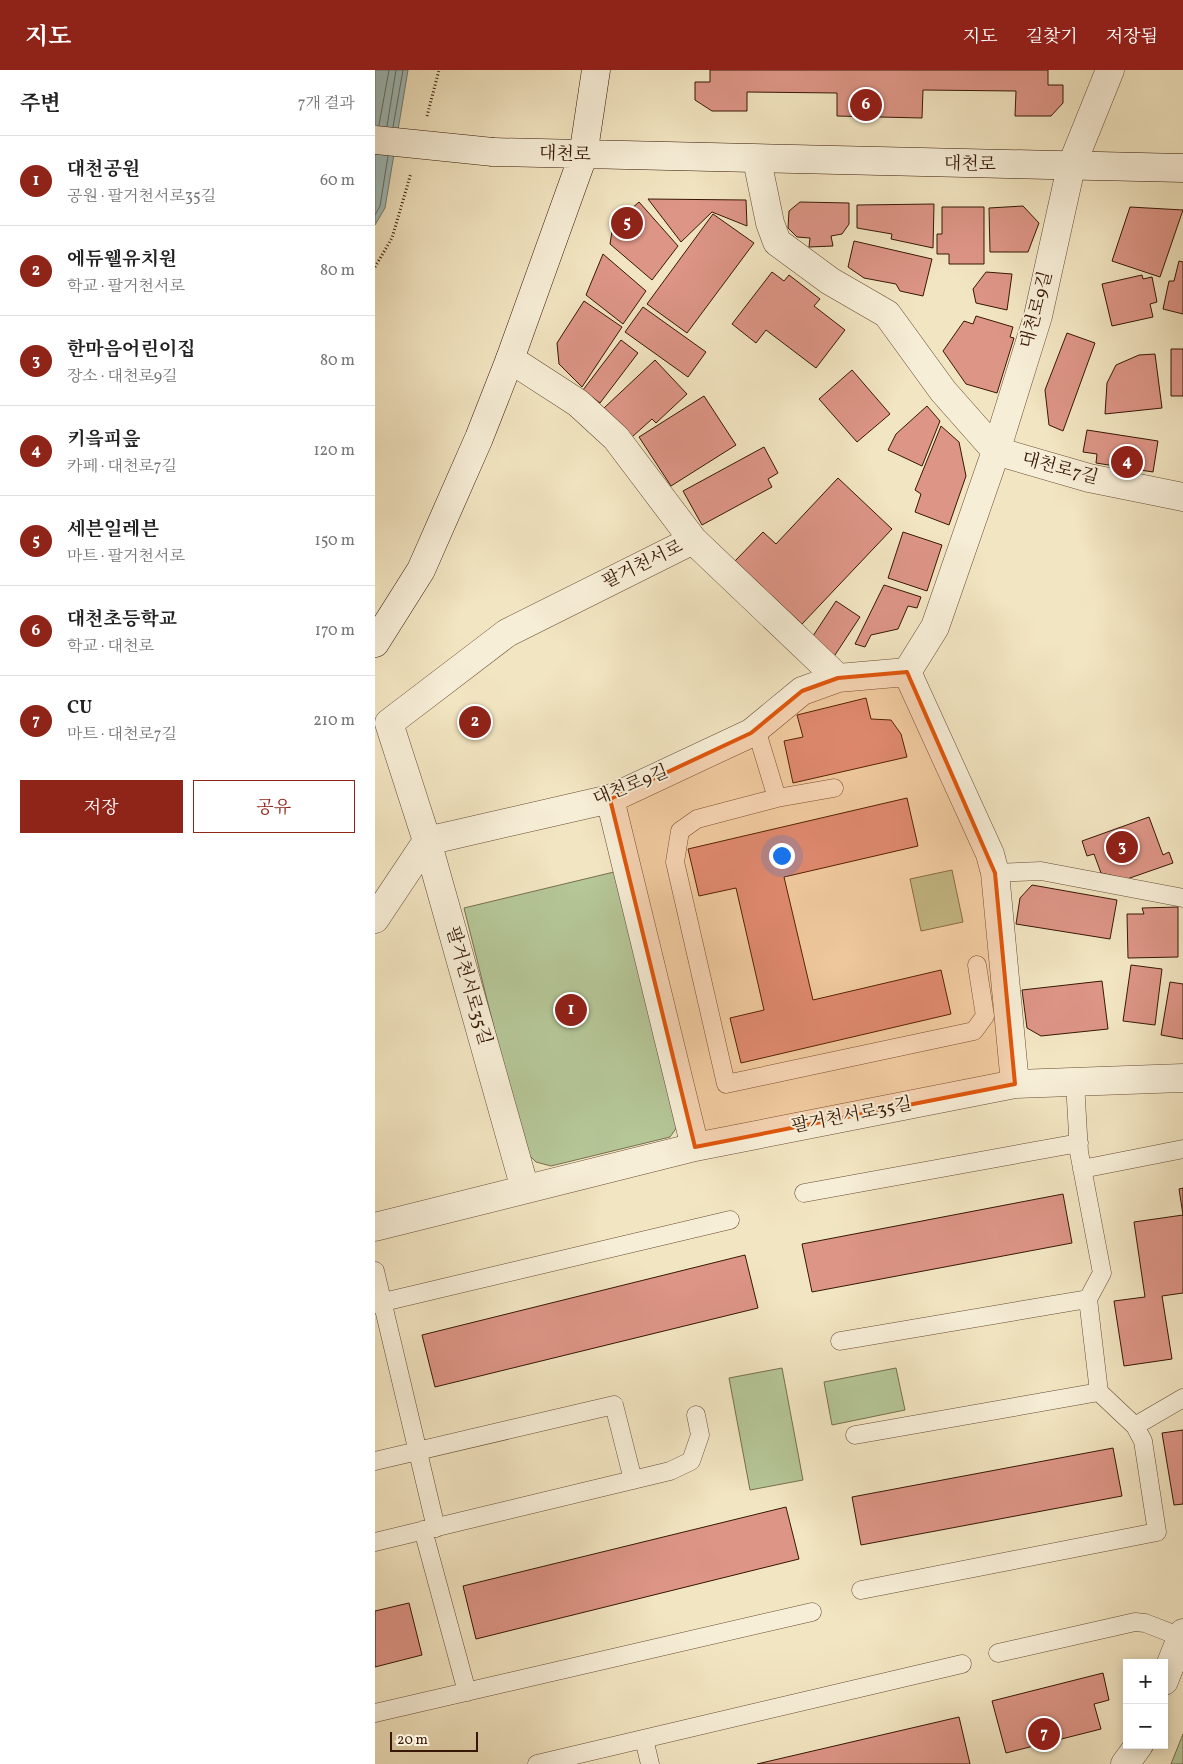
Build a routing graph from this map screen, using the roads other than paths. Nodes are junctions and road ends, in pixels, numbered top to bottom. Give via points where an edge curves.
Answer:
1 (596, 70) edge
2 (1110, 70) edge
3 (375, 140) edge
4 (583, 156) junction
5 (757, 160) junction
6 (1071, 167) junction
7 (1183, 168) edge
8 (510, 359) junction
9 (996, 451) junction
10 (1183, 497) edge
11 (693, 540) junction
12 (375, 643) edge
13 (907, 672) junction
14 (838, 678) junction
15 (382, 718) edge
16 (756, 729) junction
17 (834, 788) dead end
18 (777, 798) junction
19 (610, 799) junction
20 (427, 841) junction
21 (993, 864) junction
22 (1183, 898) edge
23 (375, 919) edge
24 (977, 965) dead end
25 (1183, 1078) edge
26 (1075, 1082) junction
27 (1015, 1084) junction
28 (1079, 1143) junction
29 (695, 1146) junction
30 (1183, 1149) edge
31 (1083, 1169) junction
32 (525, 1188) junction
33 (804, 1193) dead end
34 (730, 1220) dead end
35 (375, 1227) edge
36 (375, 1271) edge
37 (1088, 1299) junction
38 (378, 1303) edge
39 (840, 1341) dead end
40 (1099, 1392) junction
41 (1183, 1398) edge
42 (696, 1415) dead end
43 (1135, 1426) junction
44 (855, 1435) dead end
45 (417, 1451) junction
46 (375, 1461) edge
47 (633, 1480) junction
48 (429, 1529) junction
49 (375, 1542) edge
50 (861, 1590) dead end
51 (812, 1612) dead end
52 (1182, 1635) edge
53 (998, 1653) dead end
54 (962, 1664) dead end
55 (1168, 1670) edge
56 (467, 1692) junction
57 (375, 1714) edge
58 (644, 1739) junction
59 (1136, 1749) edge
60 (537, 1764) edge
61 (650, 1764) edge
62 (1125, 1764) edge

1 - 4 street
2 - 6 street, 대천로9길
3 - 4 street, 대천로, bridge via 493,152
4 - 5 street, 대천로
4 - 8 street
5 - 6 street, 대천로
5 - 9 street via 769,223 777,242 830,281 887,314 943,391
6 - 7 street, 대천로
6 - 9 street, 대천로9길 via 1038,316
8 - 11 street, 팔거천서로 via 578,403 616,438
8 - 12 street via 421,570
9 - 10 street, 대천로7길 via 1089,478
9 - 13 street, 대천로9길 via 935,628
11 - 14 street
11 - 15 street, 팔거천서로 via 507,633
13 - 14 street, 대천로9길
13 - 21 street
14 - 16 street, 대천로9길 via 802,691
15 - 20 street, 팔거천서로35길
16 - 18 lane
16 - 19 street, 대천로9길
17 - 18 lane
18 - 24 lane via 697,819 680,831 676,846 675,862 726,1084 974,1031 985,1016
19 - 20 street, 대천로9길
19 - 29 street
20 - 23 street
20 - 32 street, 팔거천서로35길
21 - 22 lane
21 - 27 street
25 - 26 street, 팔거천서로35길
26 - 27 street, 팔거천서로35길
26 - 28 lane
27 - 29 street, 팔거천서로35길
28 - 31 lane
28 - 33 lane
29 - 32 street, 팔거천서로35길
30 - 31 lane
31 - 37 lane via 1102,1273
32 - 35 street, 팔거천서로35길
34 - 38 lane
36 - 38 lane
37 - 39 lane
37 - 40 lane
38 - 45 lane
40 - 43 lane
40 - 44 lane
41 - 43 lane
42 - 47 lane via 699,1435 691,1461 670,1471
43 - 50 lane via 1143,1441 1157,1532
45 - 46 lane
45 - 47 lane via 615,1405
45 - 48 lane
47 - 48 lane
48 - 49 lane
48 - 56 lane
51 - 56 lane
52 - 53 lane via 1135,1622
52 - 55 street
54 - 58 lane
56 - 57 lane
58 - 60 lane
58 - 61 lane
59 - 62 street

